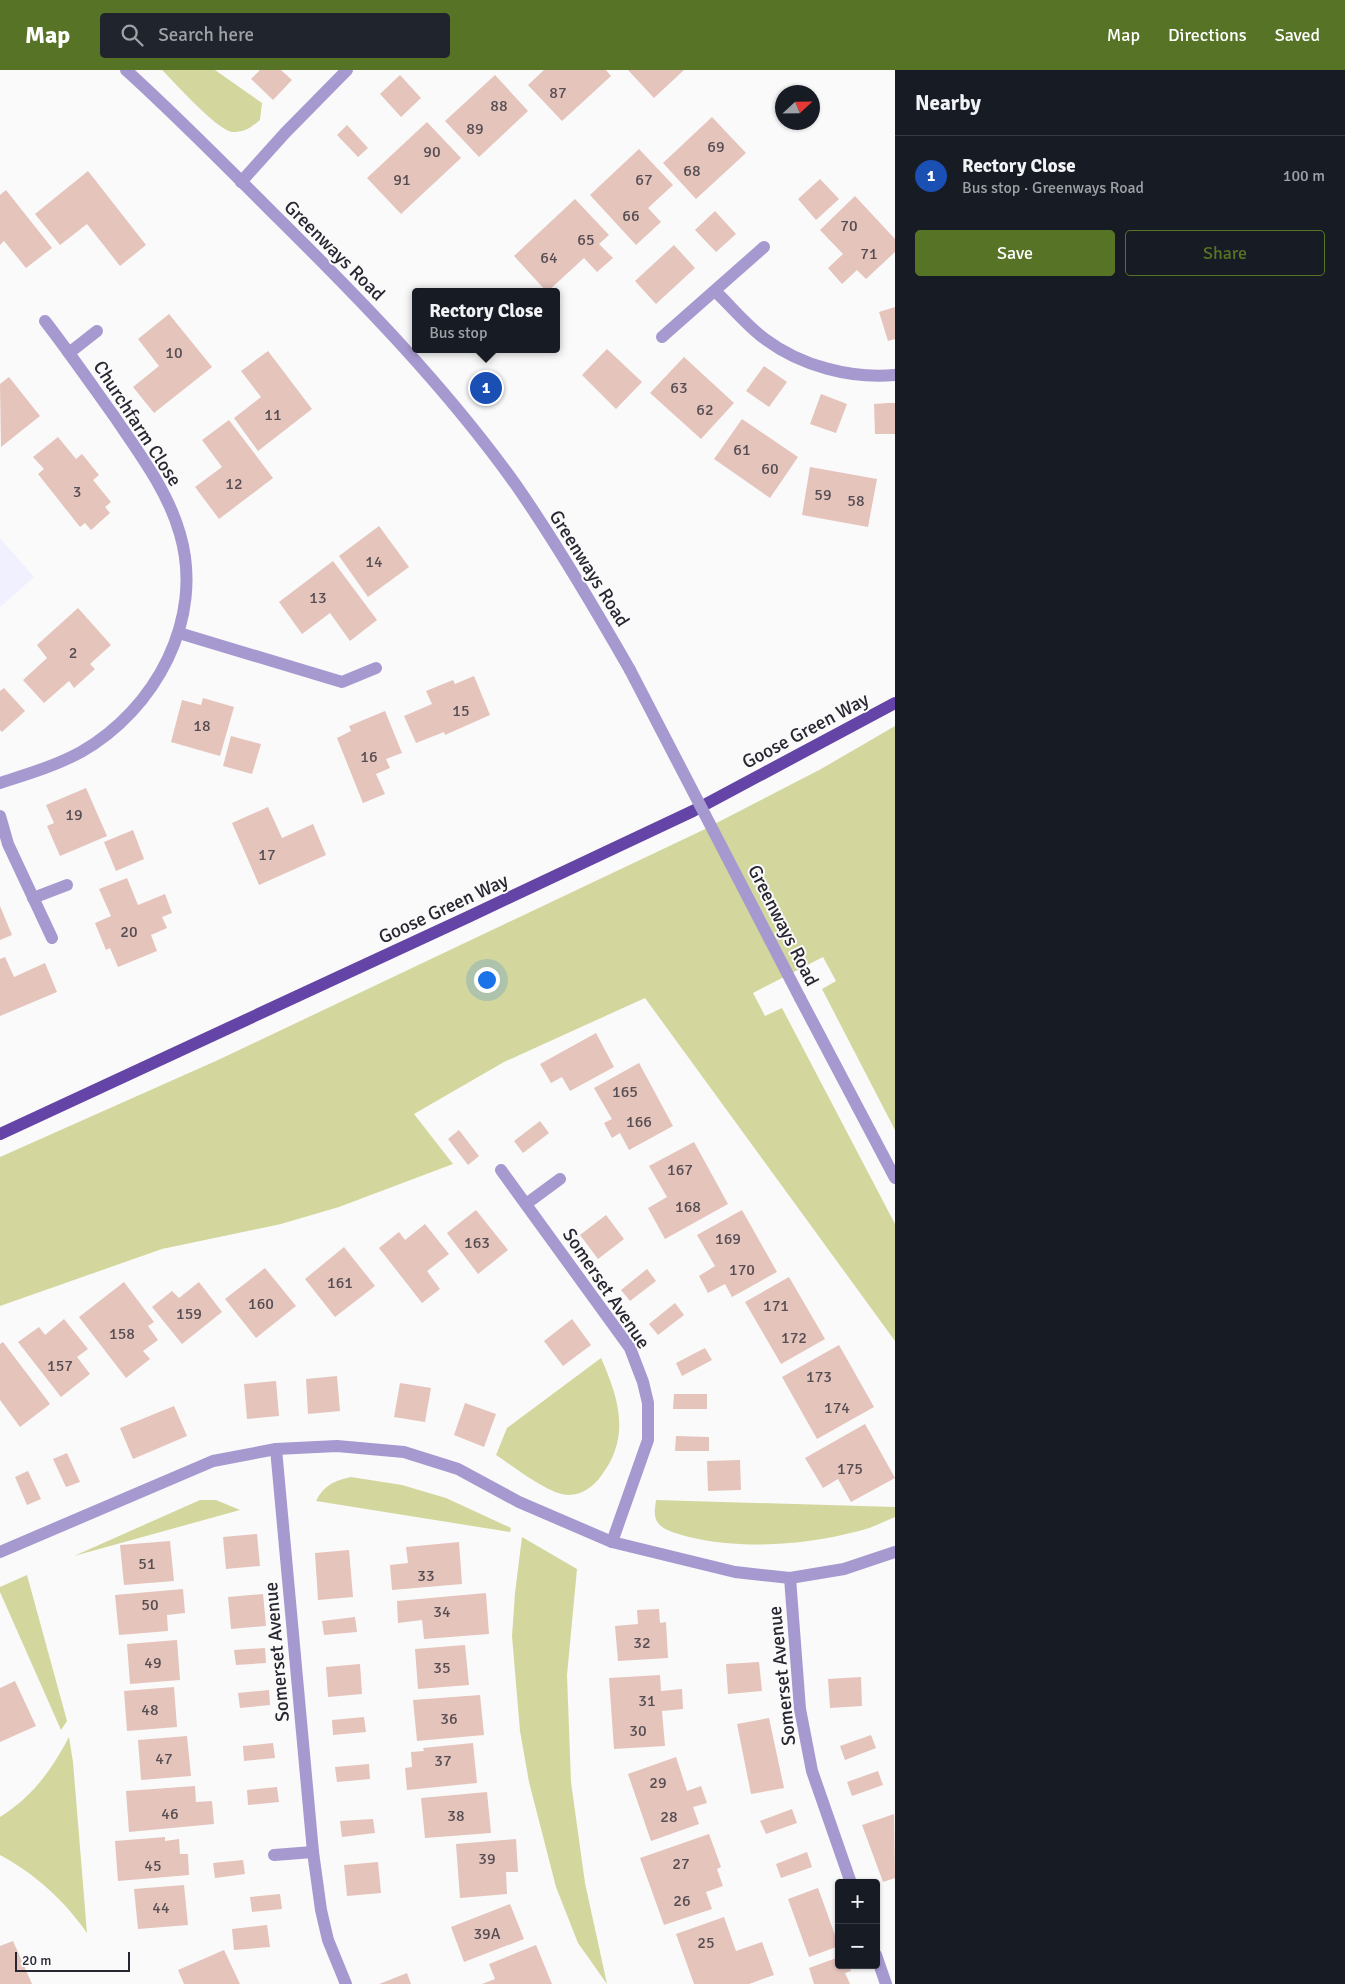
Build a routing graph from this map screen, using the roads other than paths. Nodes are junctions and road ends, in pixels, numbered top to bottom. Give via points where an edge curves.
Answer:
1 (126, 70) edge
2 (347, 70) edge
3 (242, 182) junction
4 (764, 246) dead end
5 (716, 291) junction
6 (45, 321) dead end
7 (97, 331) dead end
8 (662, 337) dead end
9 (69, 353) junction
10 (895, 375) edge
11 (179, 633) junction
12 (376, 668) dead end
13 (895, 703) edge
14 (0, 783) edge
15 (0, 816) edge
16 (67, 885) dead end
17 (33, 898) junction
18 (52, 938) dead end
19 (0, 1134) edge
20 (502, 1170) dead end
21 (560, 1178) dead end
22 (895, 1178) edge
23 (526, 1204) junction
24 (276, 1449) junction
25 (612, 1542) junction
26 (0, 1552) edge
27 (895, 1552) edge
28 (790, 1578) junction
29 (313, 1852) junction
30 (274, 1855) dead end
31 (850, 1879) edge
32 (880, 1967) edge
33 (346, 1984) edge
34 (886, 1984) edge

1 - 3 street, Greenways Road
2 - 3 street
3 - 22 street, Greenways Road, bridge via 358,298 459,413 516,485 630,670
4 - 5 street
5 - 8 street
5 - 10 street via 764,339 804,361 846,373
6 - 9 street, Churchfarm Close
7 - 9 street, Churchfarm Close
9 - 11 street, Churchfarm Close via 146,463 180,535 186,570
11 - 12 street via 342,682
11 - 14 street, Churchfarm Close via 163,670 145,696 112,730 82,752 46,769
13 - 19 main road, Goose Green Way via 684,815
15 - 17 street via 8,844
16 - 17 street
17 - 18 street
20 - 23 street, Somerset Avenue
21 - 23 street
23 - 25 street, Somerset Avenue via 630,1348 643,1382 648,1403 648,1440
24 - 25 street, Somerset Avenue via 336,1446 404,1452 458,1469 519,1502
24 - 26 street, Somerset Avenue via 213,1461
24 - 29 street, Somerset Avenue
25 - 28 street, Somerset Avenue via 735,1572
27 - 28 street, Somerset Avenue via 844,1569
28 - 31 street, Somerset Avenue via 800,1709 812,1771
29 - 30 street
29 - 33 street, Somerset Avenue via 328,1940
32 - 34 street

